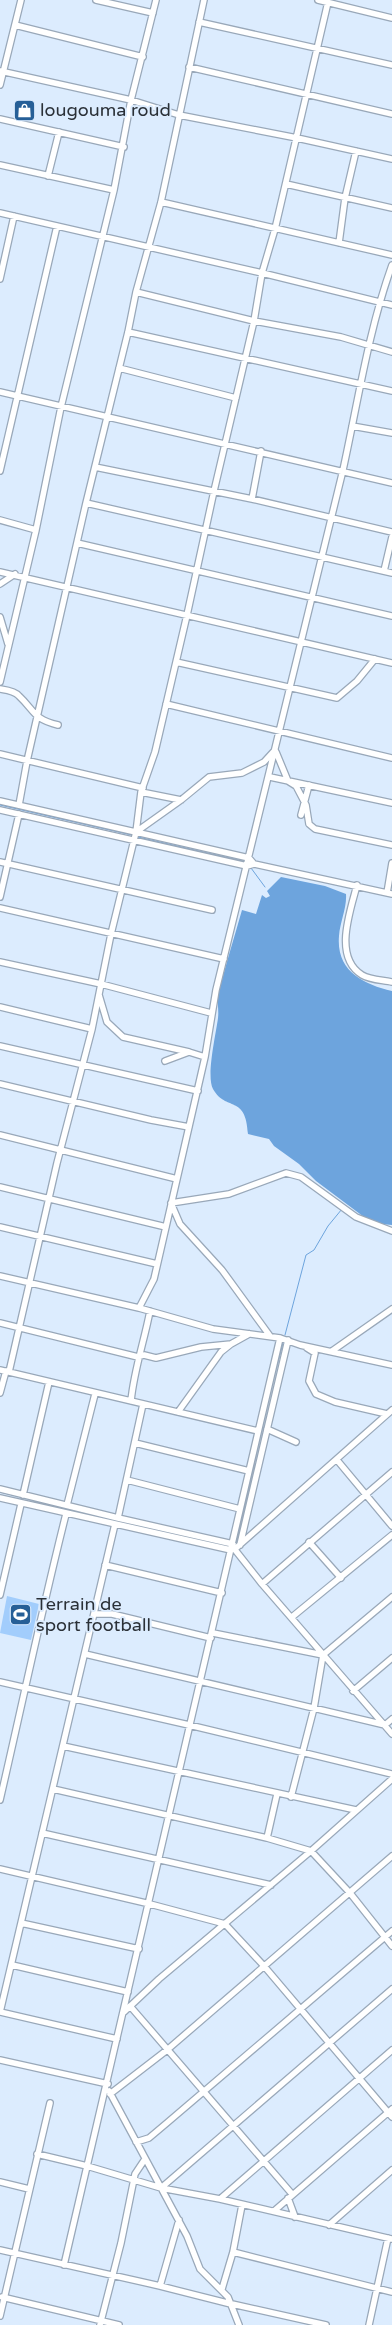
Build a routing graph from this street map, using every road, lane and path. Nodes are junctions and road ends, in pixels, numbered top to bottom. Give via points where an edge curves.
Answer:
1 (20, 0) edge
2 (96, 0) edge
3 (156, 0) edge
4 (204, 0) edge
5 (318, 0) edge
6 (328, 2) junction
7 (153, 14) junction
8 (392, 18) edge
9 (199, 22) junction
10 (15, 25) junction
11 (318, 48) junction
12 (144, 57) junction
13 (392, 66) edge
14 (189, 67) junction
15 (2, 72) edge
16 (0, 85) edge
17 (307, 95) junction
18 (131, 100) junction
19 (392, 114) edge
20 (178, 115) junction
21 (0, 119) edge
22 (59, 132) junction
23 (297, 138) junction
24 (124, 146) junction
25 (356, 151) junction
26 (392, 160) edge
27 (0, 165) edge
28 (48, 176) junction
29 (286, 184) junction
30 (114, 190) junction
31 (345, 198) junction
32 (161, 202) junction
33 (392, 208) edge
34 (0, 213) edge
35 (14, 216) junction
36 (57, 226) junction
37 (275, 229) junction
38 (101, 237) junction
39 (339, 243) junction
40 (149, 248) junction
41 (392, 255) edge
42 (392, 265) edge
43 (262, 273) junction
44 (0, 279) edge
45 (136, 292) junction
46 (379, 302) junction
47 (392, 305) edge
48 (254, 321) junction
49 (128, 332) junction
50 (370, 346) junction
51 (392, 352) edge
52 (244, 358) junction
53 (119, 368) junction
54 (360, 384) junction
55 (392, 391) edge
56 (0, 392) edge
57 (17, 396) junction
58 (236, 398) junction
59 (61, 407) junction
60 (108, 417) junction
61 (352, 426) junction
62 (392, 433) edge
63 (225, 443) junction
64 (261, 452) junction
65 (95, 467) junction
66 (343, 470) junction
67 (0, 471) edge
68 (392, 483) edge
69 (214, 491) junction
70 (252, 499) junction
71 (86, 503) junction
72 (330, 519) junction
73 (0, 520) edge
74 (205, 529) junction
75 (36, 530) junction
76 (392, 532) edge
77 (392, 537) edge
78 (77, 544) junction
79 (321, 557) junction
80 (196, 570) junction
81 (384, 571) junction
82 (0, 572) edge
83 (392, 573) edge
84 (15, 574) junction
85 (25, 576) junction
86 (0, 584) edge
87 (67, 589) junction
88 (311, 599) junction
89 (188, 615) junction
90 (392, 616) edge
91 (0, 617) edge
92 (301, 642) junction
93 (8, 646) junction
94 (375, 659) junction
95 (176, 662) junction
96 (392, 663) edge
97 (0, 682) edge
98 (290, 688) junction
99 (0, 689) edge
100 (166, 704) junction
101 (37, 716) junction
102 (58, 725) dead end
103 (281, 732) junction
104 (276, 751) junction
105 (0, 754) edge
106 (392, 758) edge
107 (27, 761) junction
108 (270, 777) junction
109 (288, 780) junction
110 (309, 785) junction
111 (142, 790) junction
112 (181, 800) junction
113 (0, 801) edge
114 (392, 802) edge
115 (305, 803) junction
116 (19, 806) junction
117 (0, 810) edge
118 (19, 814) junction
119 (302, 815) dead end
120 (134, 836) junction
121 (392, 844) edge
122 (249, 858) junction
123 (0, 862) edge
124 (392, 863) edge
125 (9, 864) junction
126 (254, 864) junction
127 (247, 866) junction
128 (357, 886) junction
129 (122, 889) junction
130 (390, 894) edge
131 (0, 897) edge
132 (0, 908) edge
133 (212, 910) dead end
134 (111, 934) junction
135 (224, 959) junction
136 (0, 962) edge
137 (392, 982) edge
138 (101, 984) junction
139 (99, 993) junction
140 (0, 1008) edge
141 (212, 1013) junction
142 (92, 1029) junction
143 (0, 1046) edge
144 (189, 1052) junction
145 (205, 1057) junction
146 (164, 1061) dead end
147 (83, 1065) junction
148 (0, 1084) edge
149 (198, 1091) junction
150 (73, 1102) junction
151 (189, 1127) junction
152 (0, 1135) edge
153 (61, 1149) junction
154 (177, 1179) junction
155 (0, 1187) edge
156 (49, 1199) junction
157 (171, 1203) junction
158 (0, 1227) edge
159 (166, 1227) junction
160 (392, 1231) edge
161 (41, 1236) junction
162 (157, 1264) junction
163 (0, 1276) edge
164 (30, 1283) junction
165 (139, 1308) junction
166 (392, 1309) edge
167 (150, 1311) junction
168 (0, 1323) edge
169 (20, 1328) junction
170 (251, 1334) junction
171 (270, 1336) junction
172 (280, 1338) junction
173 (288, 1340) junction
174 (231, 1344) junction
175 (302, 1345) junction
176 (332, 1351) junction
177 (138, 1357) junction
178 (392, 1365) edge
179 (5, 1371) edge
180 (50, 1382) junction
181 (0, 1393) edge
182 (96, 1394) junction
183 (130, 1401) junction
184 (143, 1404) junction
185 (178, 1412) junction
186 (390, 1412) edge
187 (267, 1429) junction
188 (258, 1431) junction
189 (296, 1442) dead end
190 (135, 1443) junction
191 (337, 1460) junction
192 (249, 1471) junction
193 (391, 1475) edge
194 (127, 1480) junction
195 (0, 1489) edge
196 (366, 1494) junction
197 (23, 1495) junction
198 (0, 1498) edge
199 (21, 1504) junction
200 (67, 1505) junction
201 (240, 1509) junction
202 (66, 1514) junction
203 (116, 1521) junction
204 (392, 1526) edge
205 (392, 1535) edge
206 (310, 1542) junction
207 (240, 1544) junction
208 (233, 1547) junction
209 (106, 1565) junction
210 (341, 1578) junction
211 (262, 1584) junction
212 (222, 1593) junction
213 (0, 1595) edge
214 (392, 1597) edge
215 (95, 1614) junction
216 (292, 1617) junction
217 (212, 1635) junction
218 (85, 1654) junction
219 (323, 1655) junction
220 (392, 1658) edge
221 (0, 1682) edge
222 (200, 1682) junction
223 (26, 1688) junction
224 (353, 1690) junction
225 (74, 1699) junction
226 (314, 1708) junction
227 (392, 1719) edge
228 (189, 1725) junction
229 (384, 1725) junction
230 (392, 1734) edge
231 (63, 1746) junction
232 (302, 1751) junction
233 (179, 1773) junction
234 (392, 1774) edge
235 (392, 1779) edge
236 (53, 1789) junction
237 (277, 1794) junction
238 (291, 1797) junction
239 (0, 1800) edge
240 (356, 1810) junction
241 (169, 1815) junction
242 (42, 1833) junction
243 (267, 1838) junction
244 (311, 1851) junction
245 (392, 1856) edge
246 (159, 1860) junction
247 (0, 1868) edge
248 (32, 1876) junction
249 (271, 1885) junction
250 (350, 1893) junction
251 (150, 1904) junction
252 (21, 1923) junction
253 (225, 1924) junction
254 (392, 1931) edge
255 (384, 1937) junction
256 (392, 1946) edge
257 (139, 1949) junction
258 (12, 1965) junction
259 (264, 1966) junction
260 (392, 1989) edge
261 (128, 1992) junction
262 (130, 2006) junction
263 (299, 2008) junction
264 (0, 2012) edge
265 (123, 2013) junction
266 (117, 2039) junction
267 (330, 2043) junction
268 (167, 2050) junction
269 (392, 2050) edge
270 (0, 2060) edge
271 (359, 2078) junction
272 (108, 2084) junction
273 (204, 2091) junction
274 (110, 2094) junction
275 (50, 2103) dead end
276 (391, 2113) edge
277 (234, 2125) junction
278 (136, 2142) junction
279 (37, 2154) junction
280 (145, 2159) junction
281 (263, 2160) junction
282 (88, 2166) junction
283 (392, 2170) edge
284 (134, 2179) junction
285 (0, 2182) edge
286 (161, 2188) junction
287 (29, 2189) junction
288 (290, 2196) junction
289 (220, 2199) junction
290 (242, 2205) junction
291 (274, 2211) junction
292 (295, 2216) junction
293 (179, 2220) junction
294 (329, 2225) junction
295 (392, 2231) edge
296 (388, 2238) edge
297 (0, 2250) edge
298 (233, 2252) junction
299 (13, 2254) junction
300 (64, 2265) junction
301 (112, 2277) junction
302 (160, 2286) junction
303 (378, 2288) junction
304 (222, 2289) junction
305 (392, 2292) edge
306 (2, 2296) edge
307 (232, 2304) junction
308 (0, 2316) edge
309 (100, 2323) edge
310 (118, 2325) edge
311 (239, 2325) edge
312 (326, 2325) edge
313 (369, 2325) edge

1 - 10 street
2 - 7 street
3 - 7 street
4 - 9 street
5 - 6 street
6 - 8 street
6 - 11 street
7 - 12 street
9 - 11 street
9 - 14 street
10 - 12 street
10 - 15 street
11 - 13 street
11 - 17 street
12 - 18 street
14 - 17 street
14 - 20 street
15 - 16 street
15 - 18 street
17 - 19 street
17 - 23 street
18 - 20 street
18 - 24 street
20 - 23 street
20 - 32 street
21 - 22 street
22 - 24 street
22 - 28 street
23 - 25 street
23 - 29 street
24 - 30 street
25 - 26 street
25 - 31 street
27 - 28 street
28 - 30 street
29 - 31 street
29 - 37 street
30 - 38 street
31 - 33 street
31 - 39 street
32 - 37 street
32 - 40 street
34 - 35 street
35 - 36 street
35 - 44 street
36 - 38 street
36 - 57 street
37 - 39 street
37 - 43 street
38 - 40 street
38 - 59 street
39 - 41 street
40 - 43 street
40 - 45 street
42 - 46 street
43 - 46 street
43 - 48 street
45 - 48 street
45 - 49 street
46 - 47 street
46 - 50 street
48 - 50 street via 341,337
48 - 52 street
49 - 52 street
49 - 53 street
50 - 51 street
50 - 54 street
52 - 54 street
52 - 58 street
53 - 58 street
53 - 60 street
54 - 55 street
54 - 61 street
56 - 57 street
57 - 59 street
57 - 67 street
58 - 63 street
59 - 60 street
59 - 75 street
60 - 63 street
60 - 65 street
61 - 62 street
61 - 66 street
63 - 64 street
63 - 69 street
64 - 66 street
64 - 70 street
65 - 69 street
65 - 71 street
66 - 68 street
66 - 72 street
69 - 70 street
69 - 74 street
70 - 72 street
71 - 74 street
71 - 78 street
72 - 76 street
72 - 79 street
73 - 75 street
74 - 79 street
74 - 80 street
75 - 85 street
77 - 81 street
78 - 80 street
78 - 87 street
79 - 81 street
79 - 88 street
80 - 88 street
80 - 89 street
81 - 83 street
82 - 84 street
84 - 85 street
84 - 86 street
85 - 87 street
85 - 93 street
87 - 89 street
87 - 101 street
88 - 90 street
88 - 92 street
89 - 92 street
89 - 95 street
91 - 93 street
92 - 94 street
92 - 98 street
93 - 97 street
94 - 96 street
94 - 98 street via 337,698
95 - 98 street
95 - 100 street
98 - 103 street
99 - 101 street via 18,694
100 - 103 street
100 - 111 street
101 - 102 street
101 - 107 street
103 - 104 street
103 - 106 street
104 - 108 street
104 - 109 street
104 - 112 street via 264,762 242,773 209,777
105 - 107 street
107 - 111 street
107 - 116 street
108 - 109 street
108 - 122 street
109 - 110 street
109 - 115 street via 296,786
110 - 114 street
110 - 115 street
111 - 112 street
111 - 120 street
112 - 120 street
113 - 116 street
115 - 119 street
115 - 121 street via 309,824 316,829
116 - 120 street
117 - 118 street
118 - 120 street
118 - 125 street
120 - 122 street
120 - 127 street
120 - 129 street
122 - 126 street
122 - 127 street
123 - 125 street
124 - 130 street
125 - 129 street
125 - 131 street
126 - 127 street
126 - 128 street
127 - 135 street
128 - 130 street
128 - 137 street via 348,921 346,948 352,967 364,976
129 - 133 street
129 - 134 street
132 - 134 street
134 - 135 street
134 - 138 street
135 - 141 street
136 - 138 street
138 - 139 street
138 - 141 street
139 - 142 street
139 - 144 street via 106,1022 123,1037
140 - 142 street
141 - 145 street
142 - 147 street
143 - 147 street
144 - 145 street
144 - 146 street
145 - 149 street
147 - 149 street
147 - 150 street
148 - 150 street
149 - 151 street
150 - 151 street
150 - 153 street
151 - 154 street
152 - 153 street
153 - 154 street
153 - 156 street
154 - 157 street
155 - 156 street
156 - 159 street
156 - 161 street
157 - 159 street
157 - 160 street via 229,1194 286,1173 301,1176 356,1217
157 - 171 street via 180,1224 222,1270
158 - 161 street
159 - 162 street
161 - 162 street
161 - 164 street
162 - 165 street via 153,1281
163 - 164 street
164 - 165 street
164 - 169 street
165 - 167 street
166 - 176 street
167 - 170 street via 213,1329
167 - 177 street
168 - 169 street
169 - 177 street
169 - 179 street
170 - 171 street
170 - 174 street
171 - 172 street
172 - 173 street
172 - 188 street
173 - 175 street
173 - 187 street
174 - 177 street via 201,1347 156,1358 144,1354
174 - 185 street via 221,1352
175 - 176 street
175 - 186 street via 315,1353 309,1381 316,1394 335,1402
176 - 178 street
177 - 183 street
179 - 180 street
179 - 181 street
180 - 182 street
180 - 197 street
182 - 183 street
182 - 200 street
183 - 184 street
184 - 185 street
184 - 190 street
185 - 188 street
186 - 191 street
187 - 189 street
187 - 207 street
188 - 192 street
190 - 192 street
190 - 194 street
191 - 196 street
191 - 207 street
192 - 201 street
193 - 196 street
194 - 201 street
194 - 203 street
195 - 197 street
196 - 204 street
196 - 206 street
197 - 200 street
198 - 199 street
199 - 202 street
199 - 213 street
200 - 203 street
201 - 208 street
202 - 203 street
202 - 223 street via 40,1615
203 - 208 street
203 - 209 street
205 - 210 street
206 - 210 street
206 - 211 street
207 - 208 street
208 - 211 street
208 - 212 street
209 - 212 street
209 - 215 street
210 - 216 street
211 - 216 street
212 - 217 street
214 - 219 street
215 - 217 street via 112,1614
215 - 218 street
216 - 219 street
217 - 219 street
217 - 222 street
218 - 222 street
218 - 225 street
219 - 224 street
219 - 226 street
220 - 224 street
221 - 223 street
222 - 226 street
222 - 228 street
223 - 225 street
223 - 239 street
224 - 229 street
225 - 228 street
225 - 231 street
226 - 229 street
226 - 232 street
227 - 229 street
228 - 232 street
228 - 233 street
229 - 230 street
231 - 233 street
231 - 236 street
232 - 234 street
232 - 238 street
233 - 237 street
233 - 241 street
235 - 240 street
236 - 241 street
236 - 242 street
237 - 238 street
237 - 243 street
238 - 240 street
240 - 244 street
241 - 243 street
241 - 246 street
242 - 246 street
242 - 248 street
243 - 244 street
244 - 249 street
244 - 250 street
245 - 250 street
246 - 249 street
246 - 251 street
247 - 248 street
248 - 251 street
248 - 252 street
249 - 253 street
250 - 255 street
250 - 259 street
251 - 253 street
251 - 257 street
252 - 257 street
252 - 258 street
253 - 259 street
253 - 262 street
254 - 255 street
255 - 256 street
255 - 263 street
257 - 261 street
258 - 261 street
258 - 264 street
259 - 263 street
259 - 268 street
260 - 267 street
261 - 265 street
262 - 265 street
262 - 268 street
263 - 267 street
263 - 273 street
264 - 266 street
265 - 266 street
266 - 272 street
267 - 271 street
267 - 277 street
268 - 273 street
268 - 274 street
269 - 271 street
270 - 272 street
271 - 276 street
271 - 281 street
272 - 274 street
272 - 282 street
273 - 277 street
273 - 278 street via 148,2138
274 - 278 street
275 - 279 street
276 - 288 street
277 - 281 street
277 - 286 street
278 - 280 street
279 - 282 street
279 - 287 street
280 - 284 street
280 - 286 street
281 - 288 street
281 - 289 street
282 - 284 street
282 - 300 street
283 - 294 street
284 - 286 street
284 - 301 street
285 - 287 street
286 - 289 street
286 - 293 street
287 - 299 street
288 - 291 street
288 - 292 street
289 - 290 street
290 - 291 street
290 - 298 street
291 - 292 street
292 - 294 street
293 - 302 street
293 - 304 street via 200,2268
294 - 296 street
295 - 296 street
296 - 303 street
297 - 299 street
298 - 303 street
298 - 304 street
299 - 300 street
299 - 306 street
300 - 301 street
301 - 302 street
301 - 309 street
302 - 307 street
303 - 305 street
303 - 313 street
304 - 307 street
306 - 308 street
306 - 309 street
307 - 311 street
307 - 312 street
309 - 310 street

